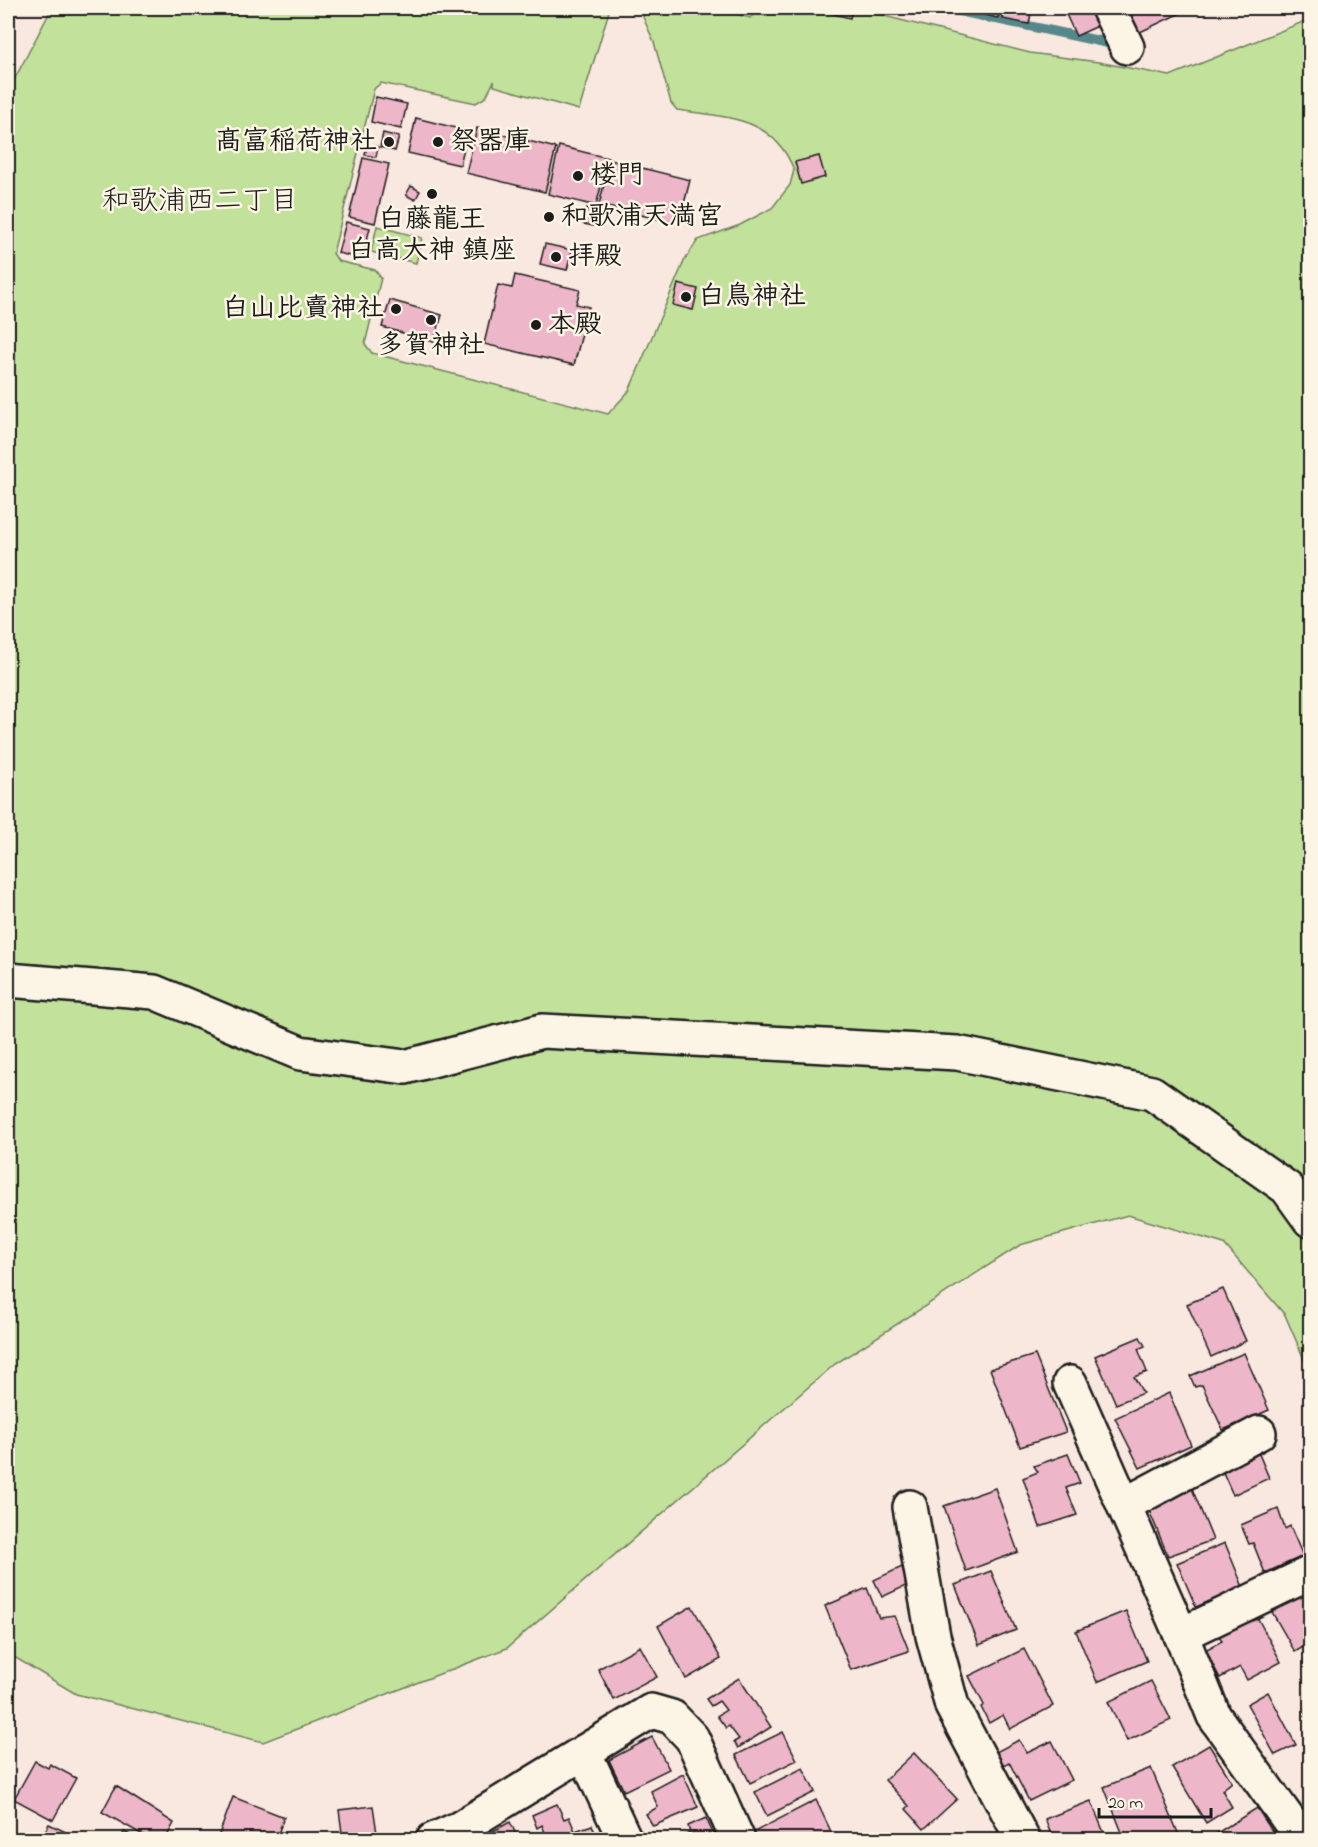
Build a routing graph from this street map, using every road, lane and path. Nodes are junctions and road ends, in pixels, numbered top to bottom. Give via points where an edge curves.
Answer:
1 (1108, 8) edge
2 (1127, 47) dead end
3 (8, 980) edge
4 (1311, 1220) edge
5 (1070, 1383) dead end
6 (1258, 1433) dead end
7 (1124, 1505) junction
8 (910, 1507) dead end
9 (1311, 1573) edge
10 (1181, 1635) junction
11 (584, 1752) junction
12 (433, 1839) edge
13 (625, 1839) edge
14 (738, 1839) edge
15 (1023, 1839) edge
16 (1303, 1839) edge

1 - 2 street
3 - 4 street via 154,992 300,1053 405,1067 542,1031 957,1053 1152,1093 1287,1188
5 - 7 street
6 - 7 street
7 - 10 street
8 - 15 street via 933,1636 952,1706
9 - 10 street
10 - 16 street via 1214,1716
11 - 12 street via 460,1827
11 - 13 street
11 - 14 street via 651,1711 672,1717 692,1738

